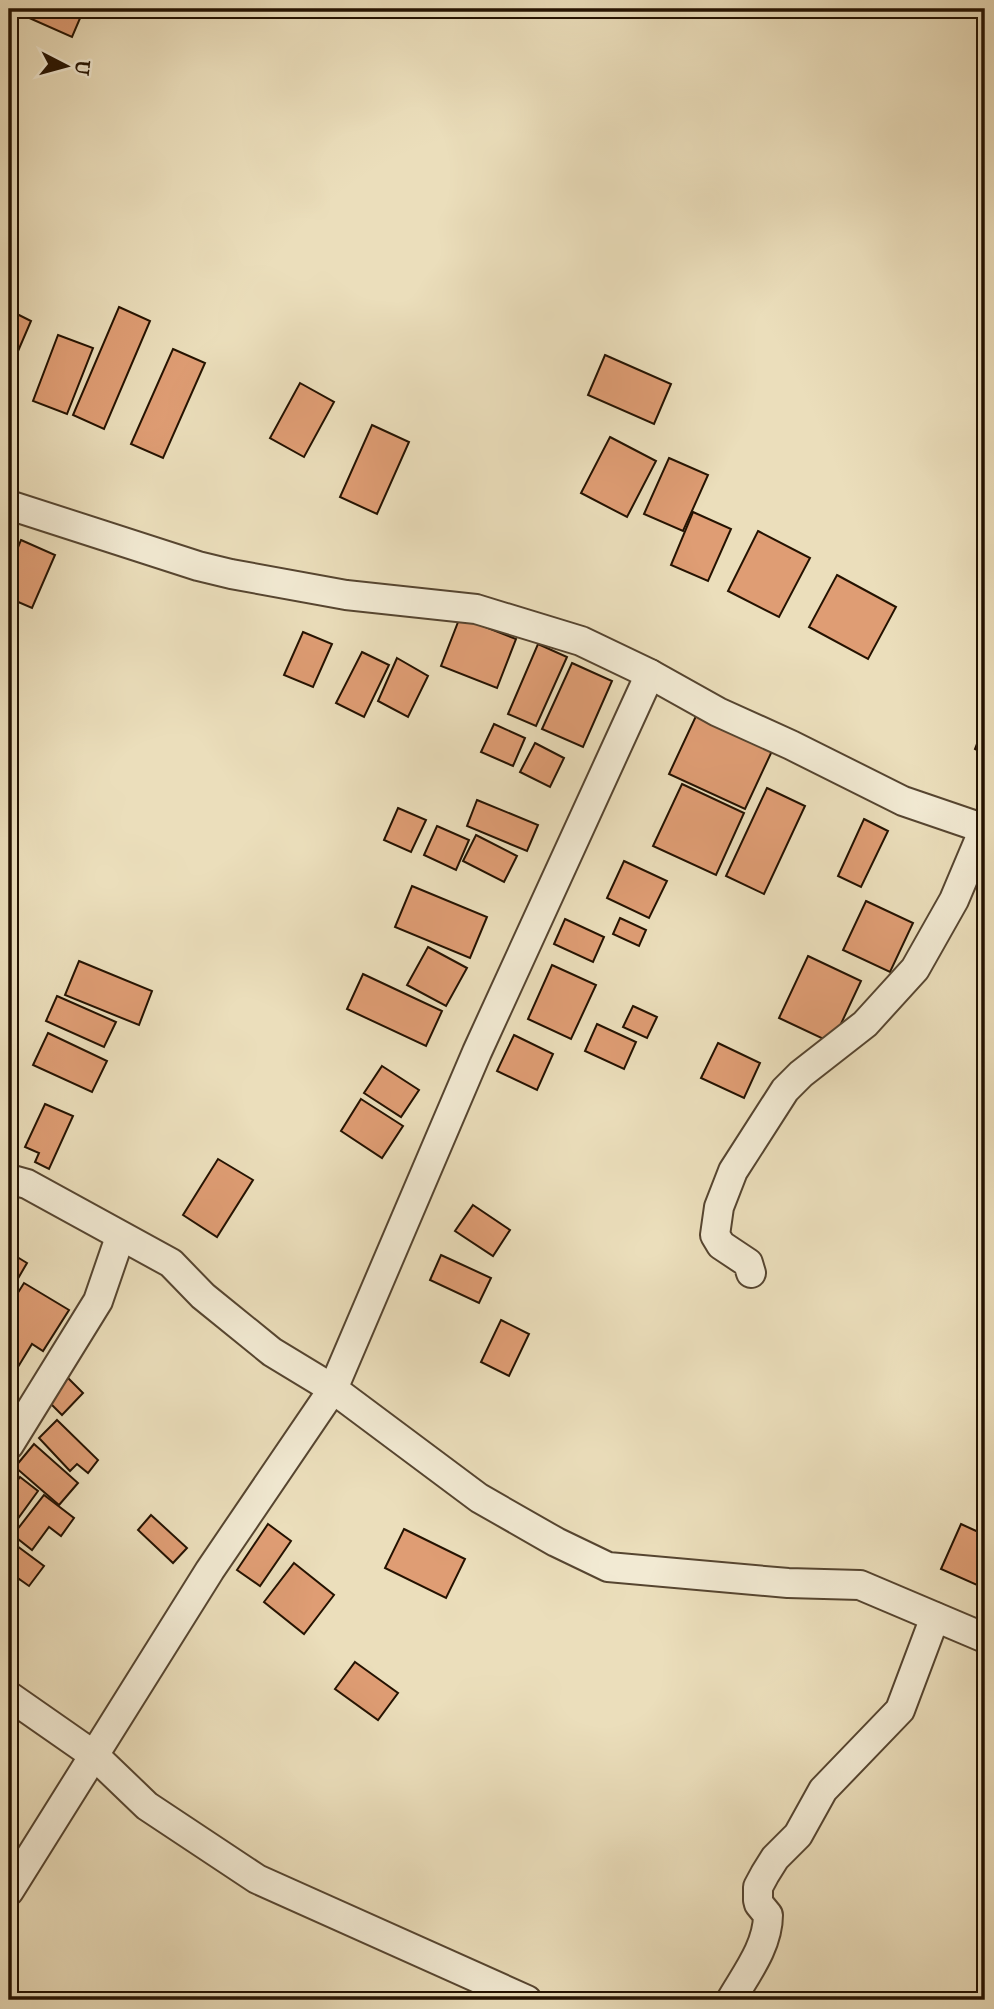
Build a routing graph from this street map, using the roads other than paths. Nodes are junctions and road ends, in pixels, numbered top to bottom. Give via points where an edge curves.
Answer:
1 (9, 505) edge
2 (650, 674) junction
3 (985, 829) edge
4 (9, 1179) edge
5 (120, 1237) junction
6 (751, 1273) dead end
7 (333, 1390) junction
8 (11, 1435) edge
9 (935, 1617) junction
10 (985, 1638) edge
11 (9, 1696) edge
12 (95, 1756) junction
13 (9, 1891) edge
14 (527, 2000) edge
15 (731, 2000) edge

1 - 2 street via 232,574 346,595 476,609 581,641
2 - 3 street via 718,712 904,801
2 - 7 street via 477,1052
3 - 6 street via 954,900 915,969 865,1024 785,1090 733,1171 719,1207 716,1235 721,1245 748,1264
4 - 5 street via 27,1184
5 - 7 street via 171,1263 203,1296 272,1352
5 - 8 street via 98,1301
7 - 9 street via 479,1499 608,1567 788,1583 860,1584
7 - 12 street via 210,1570
9 - 10 street
9 - 15 street via 900,1710 823,1790 799,1835 775,1858 758,1887 768,1926
11 - 12 street
12 - 13 street
12 - 14 street via 146,1806 257,1879

